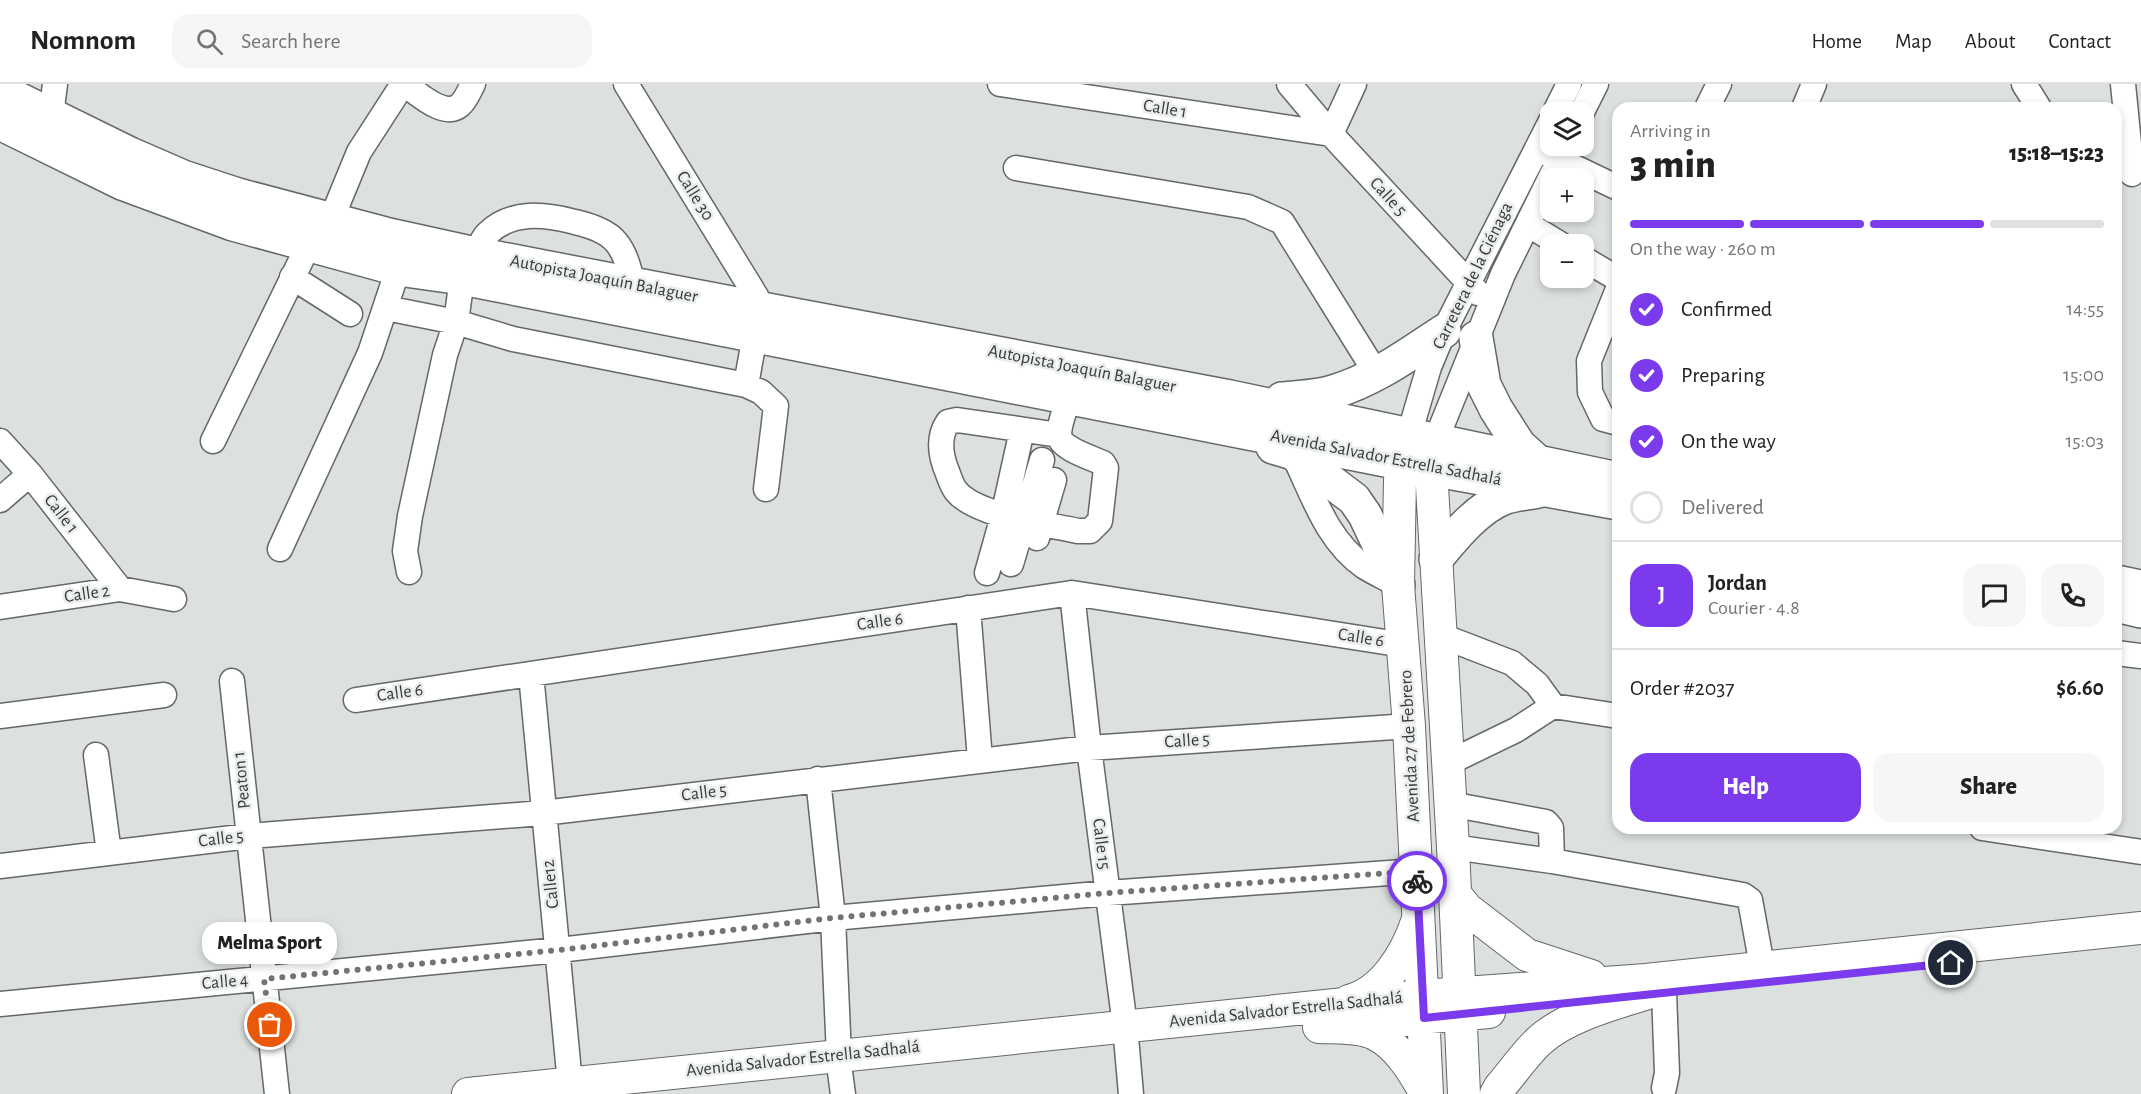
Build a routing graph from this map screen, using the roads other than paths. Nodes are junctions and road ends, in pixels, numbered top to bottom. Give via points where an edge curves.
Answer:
1 (55, 84) edge
2 (404, 84) edge
3 (473, 84) edge
4 (626, 84) edge
5 (1000, 84) edge
6 (1289, 84) edge
7 (1354, 84) edge
8 (1569, 84) edge
9 (1596, 84) edge
10 (1719, 84) edge
11 (1814, 84) edge
12 (2024, 84) edge
13 (2123, 84) edge
14 (6, 98) edge
15 (1560, 102) edge
16 (1587, 102) edge
17 (1710, 102) edge
18 (1806, 102) edge
19 (2035, 102) edge
20 (51, 116) junction
21 (1331, 134) junction
22 (1540, 145) edge
23 (1538, 149) joint
24 (1562, 156) edge
25 (1568, 156) edge
26 (1016, 168) dead end
27 (2130, 173) edge
28 (1612, 184) edge
29 (331, 220) junction
30 (1528, 225) junction
31 (1543, 234) edge
32 (309, 244) junction
33 (1594, 265) edge
34 (469, 266) junction
35 (398, 269) junction
36 (1612, 275) edge
37 (292, 277) junction
38 (633, 284) junction
39 (1467, 284) junction
40 (1612, 304) edge
41 (1490, 305) junction
42 (386, 308) junction
43 (350, 314) dead end
44 (456, 322) junction
45 (758, 322) junction
46 (1444, 331) junction
47 (1476, 338) junction
48 (1376, 373) junction
49 (746, 385) junction
50 (1069, 396) junction
51 (1230, 397) junction
52 (1153, 412) junction
53 (1612, 422) edge
54 (1022, 430) junction
55 (1059, 435) junction
56 (0, 441) edge
57 (213, 441) dead end
58 (1420, 452) junction
59 (1048, 470) dead end
60 (30, 474) junction
61 (1544, 476) junction
62 (1612, 480) edge
63 (766, 489) dead end
64 (0, 500) edge
65 (1612, 502) edge
66 (1023, 519) junction
67 (280, 549) dead end
68 (1436, 559) junction
69 (1019, 568) dead end
70 (409, 572) dead end
71 (987, 573) dead end
72 (2122, 583) edge
73 (1398, 585) junction
74 (2141, 587) edge
75 (120, 589) junction
76 (1072, 593) junction
77 (174, 599) dead end
78 (2122, 606) edge
79 (0, 607) edge
80 (968, 609) junction
81 (2141, 611) edge
82 (1442, 636) junction
83 (1404, 645) junction
84 (2122, 654) edge
85 (2141, 656) edge
86 (531, 674) junction
87 (232, 681) dead end
88 (164, 696) dead end
89 (356, 700) dead end
90 (1553, 706) junction
91 (1612, 715) edge
92 (0, 716) edge
93 (1409, 726) junction
94 (1089, 748) junction
95 (96, 755) dead end
96 (980, 760) junction
97 (1448, 763) junction
98 (818, 779) junction
99 (1450, 804) junction
100 (543, 813) junction
101 (2022, 834) edge
102 (249, 836) junction
103 (1453, 847) junction
104 (2141, 852) edge
105 (109, 853) junction
106 (1551, 861) junction
107 (0, 866) edge
108 (1417, 871) junction
109 (1108, 893) junction
110 (1455, 894) junction
111 (833, 918) junction
112 (1418, 918) junction
113 (2141, 928) edge
114 (2141, 944) edge
115 (559, 950) junction
116 (1762, 966) junction
117 (264, 979) junction
118 (1652, 989) junction
119 (0, 1004) edge
120 (1460, 1004) junction
121 (1423, 1007) junction
122 (1326, 1016) junction
123 (1126, 1034) junction
124 (840, 1074) edge
125 (571, 1089) edge
126 (1664, 1089) dead end
127 (277, 1094) edge
128 (468, 1094) edge
129 (627, 1094) edge
130 (1131, 1094) edge
131 (1426, 1094) edge
132 (1464, 1094) edge
133 (1496, 1094) edge

1 - 20 street
2 - 3 street via 442,109 453,110 462,104
2 - 29 street via 359,152
4 - 45 street, Calle 30 via 756,296
5 - 21 street, Calle 1
6 - 21 street, Calle 5
7 - 21 street
8 - 15 street
9 - 16 street
10 - 17 street
11 - 18 street
12 - 19 street
13 - 27 street
14 - 20 highway, Autopista Joaquín Balaguer
14 - 32 highway, Autopista Joaquín Balaguer via 122,183 233,224
20 - 29 highway, Autopista Joaquín Balaguer via 183,177
21 - 39 street, Calle 5
22 - 23 street, Carretera de la Ciénaga
23 - 39 street, Carretera de la Ciénaga
24 - 30 street, Carretera de la Ciénaga
25 - 28 street
26 - 48 street via 1248,207 1282,222
29 - 34 highway, Autopista Joaquín Balaguer via 384,234
30 - 31 street
30 - 41 street, Carretera de la Ciénaga
32 - 35 highway, Autopista Joaquín Balaguer
32 - 37 street
33 - 36 street
34 - 35 highway, Autopista Joaquín Balaguer
34 - 38 highway, Autopista Joaquín Balaguer
34 - 38 street via 486,235 500,224 527,214 556,217 590,226 615,240 627,260
34 - 44 street
34 - 45 highway, Autopista Joaquín Balaguer
35 - 42 street
37 - 43 street
37 - 57 street
38 - 45 highway, Autopista Joaquín Balaguer
39 - 41 street, Calle 5
39 - 46 street, Carretera de la Ciénaga
40 - 53 street via 1589,361 1590,392 1602,419
41 - 47 street, Carretera de la Ciénaga
42 - 44 street
42 - 67 street via 370,353
44 - 49 street via 513,339
44 - 70 street via 445,355 410,516 405,551
45 - 49 street
45 - 50 highway, Autopista Joaquín Balaguer
45 - 51 highway, Autopista Joaquín Balaguer
46 - 48 highway
46 - 58 street, Carretera de la Ciénaga via 1429,367
47 - 58 street, Carretera de la Ciénaga
47 - 61 highway via 1484,385 1519,445
48 - 51 highway via 1331,393 1273,399
49 - 63 street via 776,406
50 - 52 highway, Autopista Joaquín Balaguer
50 - 55 street
51 - 58 highway, Avenida Salvador Estrella Sadhalá
52 - 58 highway, Avenida Salvador Estrella Sadhalá
52 - 73 highway via 1293,453 1354,499
54 - 55 street
54 - 66 street
54 - 66 street via 948,422 942,431 941,454 956,491 972,504
55 - 66 street via 1070,448 1105,465 1100,521 1090,531 1078,531
56 - 60 street, Calle 1
58 - 61 highway, Avenida Salvador Estrella Sadhalá
58 - 68 main road, Avenida 27 de Febrero
58 - 73 main road, Avenida 27 de Febrero
59 - 66 street
60 - 64 street
60 - 75 street, Calle 1
61 - 62 highway, Avenida Salvador Estrella Sadhalá
61 - 65 highway, Avenida Salvador Estrella Sadhalá
61 - 68 highway via 1465,525
66 - 69 street
66 - 71 street
68 - 82 main road, Avenida 27 de Febrero
72 - 74 highway
73 - 83 main road, Avenida 27 de Febrero
75 - 77 street, Calle 2
75 - 79 street, Calle 2
76 - 80 street, Calle 6
76 - 83 street, Calle 6
76 - 94 street, Calle 15
78 - 81 highway
80 - 86 street, Calle 6
80 - 96 street
82 - 90 street via 1512,663 1537,684
82 - 97 main road, Avenida 27 de Febrero
83 - 93 main road, Avenida 27 de Febrero
84 - 85 street
86 - 89 street, Calle 6
86 - 100 street, Calle12
87 - 102 street, Peaton 1
88 - 92 street
90 - 91 street
90 - 97 street via 1516,730
93 - 94 street, Calle 5
93 - 108 main road, Avenida 27 de Febrero
94 - 96 street, Calle 5
94 - 109 street, Calle 15
95 - 105 street
96 - 98 street, Calle 5
97 - 99 main road, Avenida 27 de Febrero
98 - 100 street, Calle 5
98 - 111 street
99 - 103 main road, Avenida 27 de Febrero
99 - 106 street via 1546,822 1551,828
100 - 102 street, Calle 5
100 - 115 street, Calle12
101 - 104 street
102 - 105 street, Calle 5
102 - 117 street, Peaton 1
103 - 106 street
103 - 110 main road, Avenida 27 de Febrero
105 - 107 street, Calle 5
106 - 116 street via 1743,895 1754,910
108 - 109 street, Calle 4
108 - 112 main road, Avenida 27 de Febrero
109 - 111 street, Calle 4
109 - 123 street, Calle 15
110 - 118 main road via 1467,909 1527,955 1599,978
110 - 120 main road, Avenida 27 de Febrero
111 - 115 street, Calle 4
111 - 124 street
112 - 121 main road, Avenida 27 de Febrero
112 - 122 main road via 1401,958 1388,975 1372,990
113 - 116 main road, Avenida Salvador Estrella Sadhalá
114 - 118 main road, Avenida Salvador Estrella Sadhalá
115 - 117 street, Calle 4
115 - 125 street, Calle12
116 - 118 main road, Avenida Salvador Estrella Sadhalá
117 - 119 street, Calle 4
117 - 127 street, Peaton 1
118 - 120 main road, Avenida Salvador Estrella Sadhalá
118 - 126 street via 1667,1073
118 - 133 main road via 1559,1027 1539,1040
120 - 121 main road, Avenida Salvador Estrella Sadhalá
120 - 132 main road, Avenida 27 de Febrero
121 - 122 main road, Avenida Salvador Estrella Sadhalá
121 - 131 main road, Avenida 27 de Febrero
122 - 123 main road, Avenida Salvador Estrella Sadhalá
122 - 131 main road via 1374,1034 1396,1051
123 - 124 main road, Avenida Salvador Estrella Sadhalá
123 - 130 street, Calle 15
124 - 125 main road, Avenida Salvador Estrella Sadhalá
124 - 129 main road, Avenida Salvador Estrella Sadhalá
125 - 128 main road, Avenida Salvador Estrella Sadhalá

